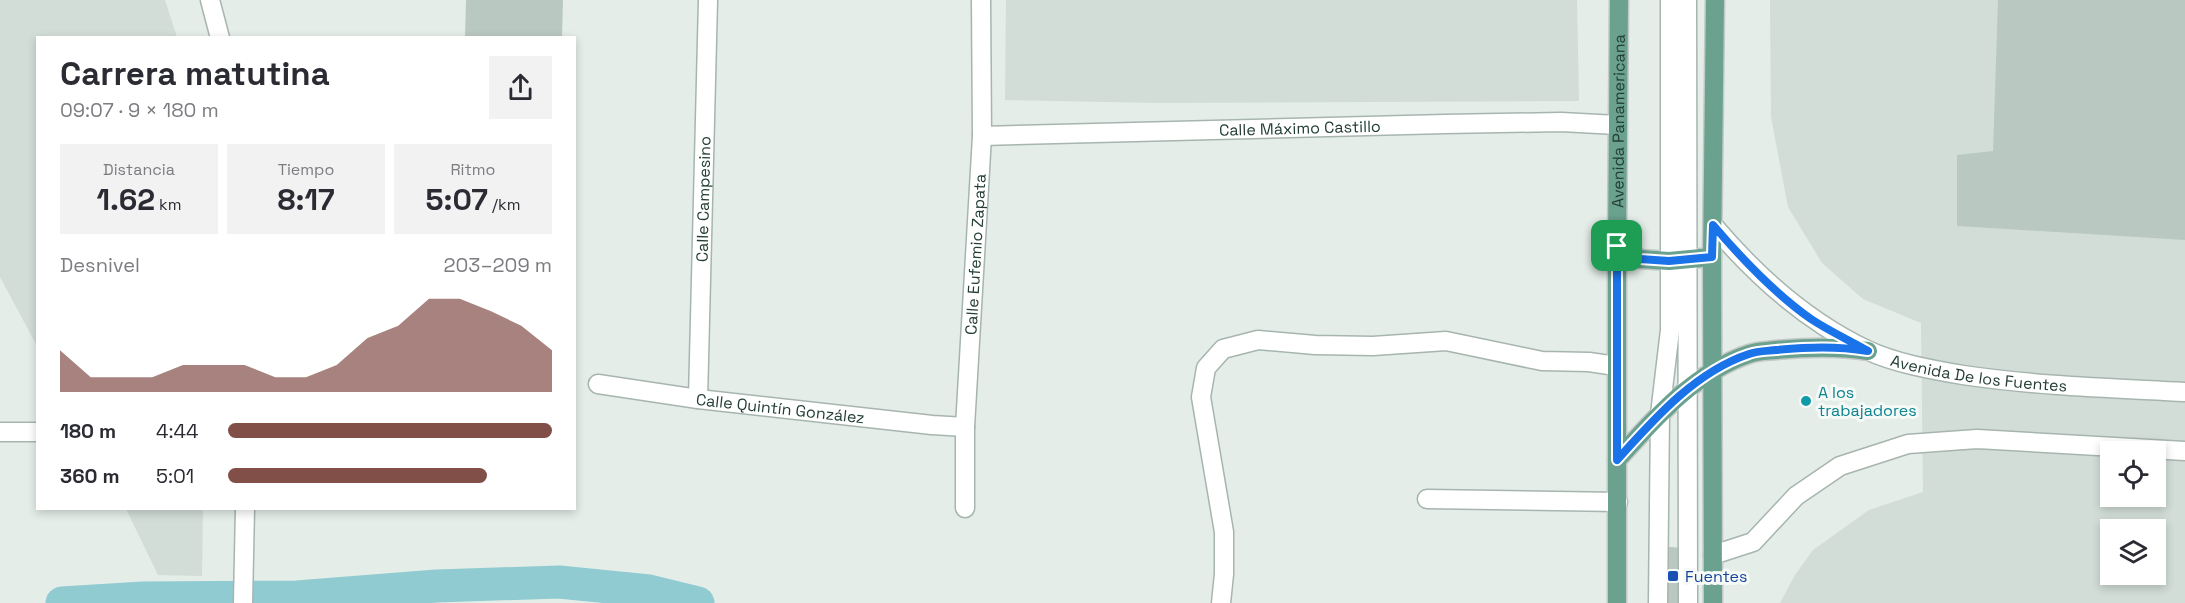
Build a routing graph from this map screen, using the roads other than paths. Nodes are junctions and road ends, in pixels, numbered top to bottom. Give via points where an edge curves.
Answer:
1 (210, 0) edge
2 (708, 0) edge
3 (981, 0) edge
4 (1619, 0) edge
5 (1670, 0) edge
6 (1687, 0) edge
7 (1715, 0) edge
8 (219, 36) edge
9 (1617, 125) junction
10 (982, 136) junction
11 (1713, 225) junction
12 (1617, 246) junction
13 (1712, 257) junction
14 (1678, 260) junction
15 (1868, 351) junction
16 (1616, 366) junction
17 (1713, 371) junction
18 (598, 384) dead end
19 (1688, 389) junction
20 (2185, 392) edge
21 (698, 399) junction
22 (1660, 414) junction
23 (965, 427) junction
24 (0, 432) edge
25 (36, 432) edge
26 (2185, 451) edge
27 (1617, 460) junction
28 (1427, 499) dead end
29 (1618, 502) junction
30 (965, 508) dead end
31 (245, 510) edge
32 (1713, 555) junction
33 (243, 603) edge
34 (1221, 603) edge
35 (1617, 603) edge
36 (1658, 603) edge
37 (1688, 603) edge
38 (1713, 603) edge

1 - 8 street
2 - 21 street, Calle Campesino
3 - 10 street, Calle Eufemio Zapata
4 - 9 main road, Avenida Panamericana
5 - 14 street
6 - 14 street
7 - 11 main road
9 - 10 street, Calle Máximo Castillo via 1445,124
9 - 12 main road, Avenida Panamericana
10 - 23 street, Calle Eufemio Zapata
11 - 13 main road
11 - 15 street, Avenida De los Fuentes via 1767,282 1805,313
12 - 14 main road via 1640,259
12 - 16 main road, Avenida Panamericana
13 - 14 main road
13 - 17 main road
14 - 19 street
14 - 22 street
15 - 17 main road via 1837,346 1752,352
15 - 20 street, Avenida De los Fuentes via 1929,369 2016,383
16 - 27 main road, Avenida Panamericana
16 - 34 street via 1542,361 1446,341 1373,346 1258,340 1223,349 1206,368 1201,397 1224,532
17 - 19 main road
17 - 32 main road
18 - 21 street, Calle Quintín González
19 - 22 main road
19 - 37 street
21 - 23 street, Calle Quintín González
22 - 27 main road
22 - 36 street
23 - 30 street, Calle Eufemio Zapata
24 - 25 street
26 - 32 street via 1977,439 1908,444 1840,466 1796,496 1753,542
27 - 29 main road, Avenida Panamericana
28 - 29 street
29 - 35 main road, Avenida Panamericana
31 - 33 street
32 - 38 main road

